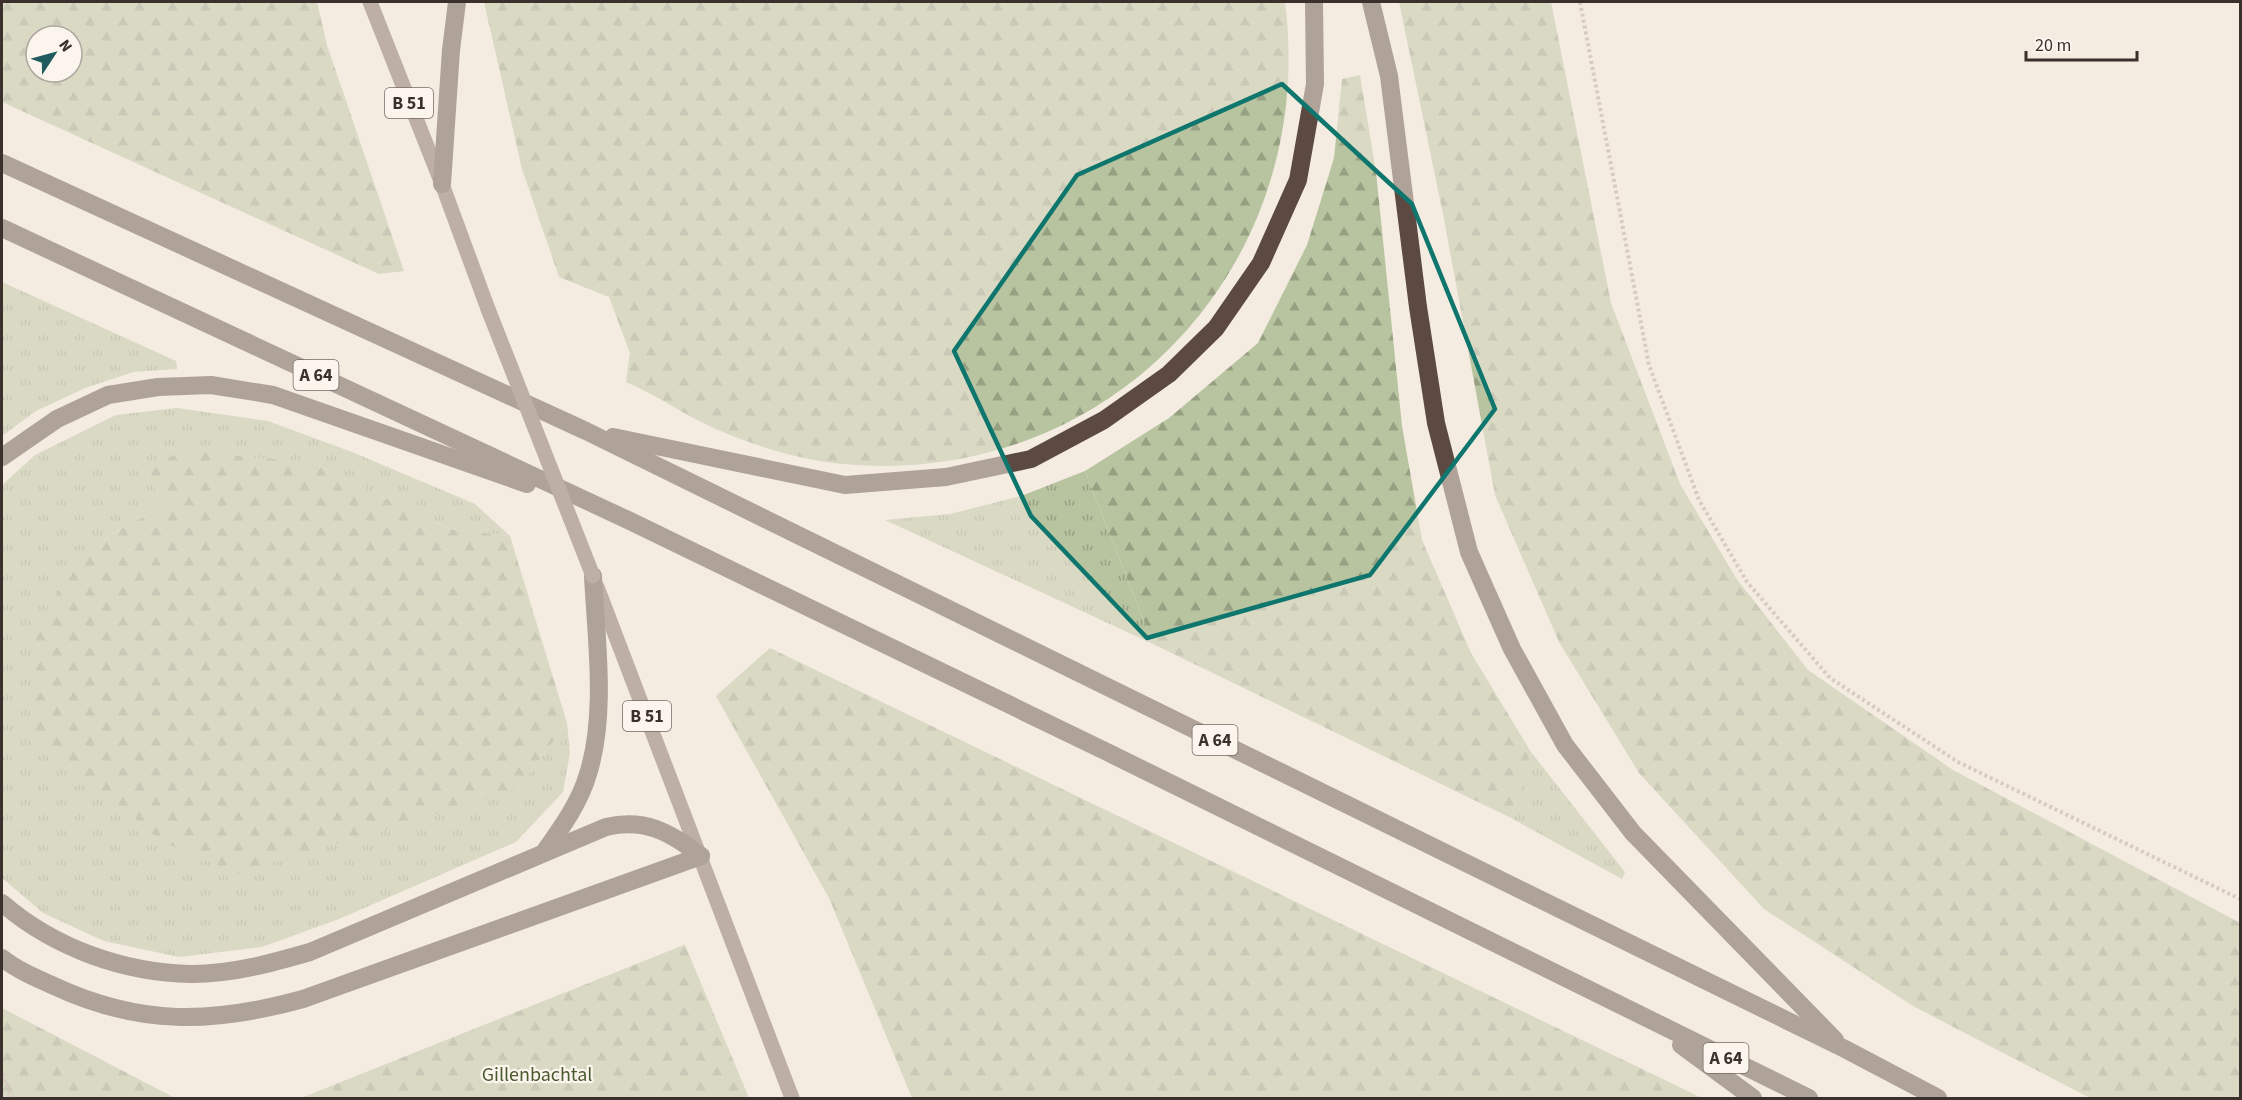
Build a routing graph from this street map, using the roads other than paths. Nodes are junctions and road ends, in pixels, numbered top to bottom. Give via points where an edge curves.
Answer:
1 (370, 2) edge
2 (457, 2) edge
3 (1314, 2) edge
4 (1371, 2) edge
5 (2, 163) edge
6 (442, 184) junction
7 (2, 228) edge
8 (586, 431) junction
9 (2, 458) edge
10 (630, 521) junction
11 (593, 576) junction
12 (545, 851) junction
13 (701, 856) junction
14 (2, 903) edge
15 (2, 958) edge
16 (1643, 1017) junction
17 (1845, 1049) junction
18 (792, 1098) edge
19 (1753, 1098) edge
20 (1809, 1098) edge
21 (1938, 1098) edge

1 - 6 main road, B 51
2 - 6 highway
3 - 8 highway via 1315,84 1298,180 1261,263 1216,328 1169,374 1104,420 1031,459 946,477 845,485
4 - 17 highway via 1389,76 1436,423 1469,552 1512,649 1565,745 1633,833
5 - 8 highway, A 64
6 - 11 main road, B 51, bridge
7 - 10 highway, A 64
8 - 17 highway, A 64
9 - 10 highway via 57,419 108,395 167,386 233,388 273,394
10 - 16 highway, A 64
11 - 12 highway via 598,715 595,747 578,798
11 - 13 main road, B 51
12 - 13 highway via 606,826 639,823 669,834
12 - 14 highway via 310,952 275,963 219,972 162,972 106,960 50,936
13 - 15 highway via 303,999 232,1015 162,1017 101,1005
13 - 18 main road, B 51
16 - 19 highway
16 - 20 highway, A 64
17 - 21 highway, A 64

